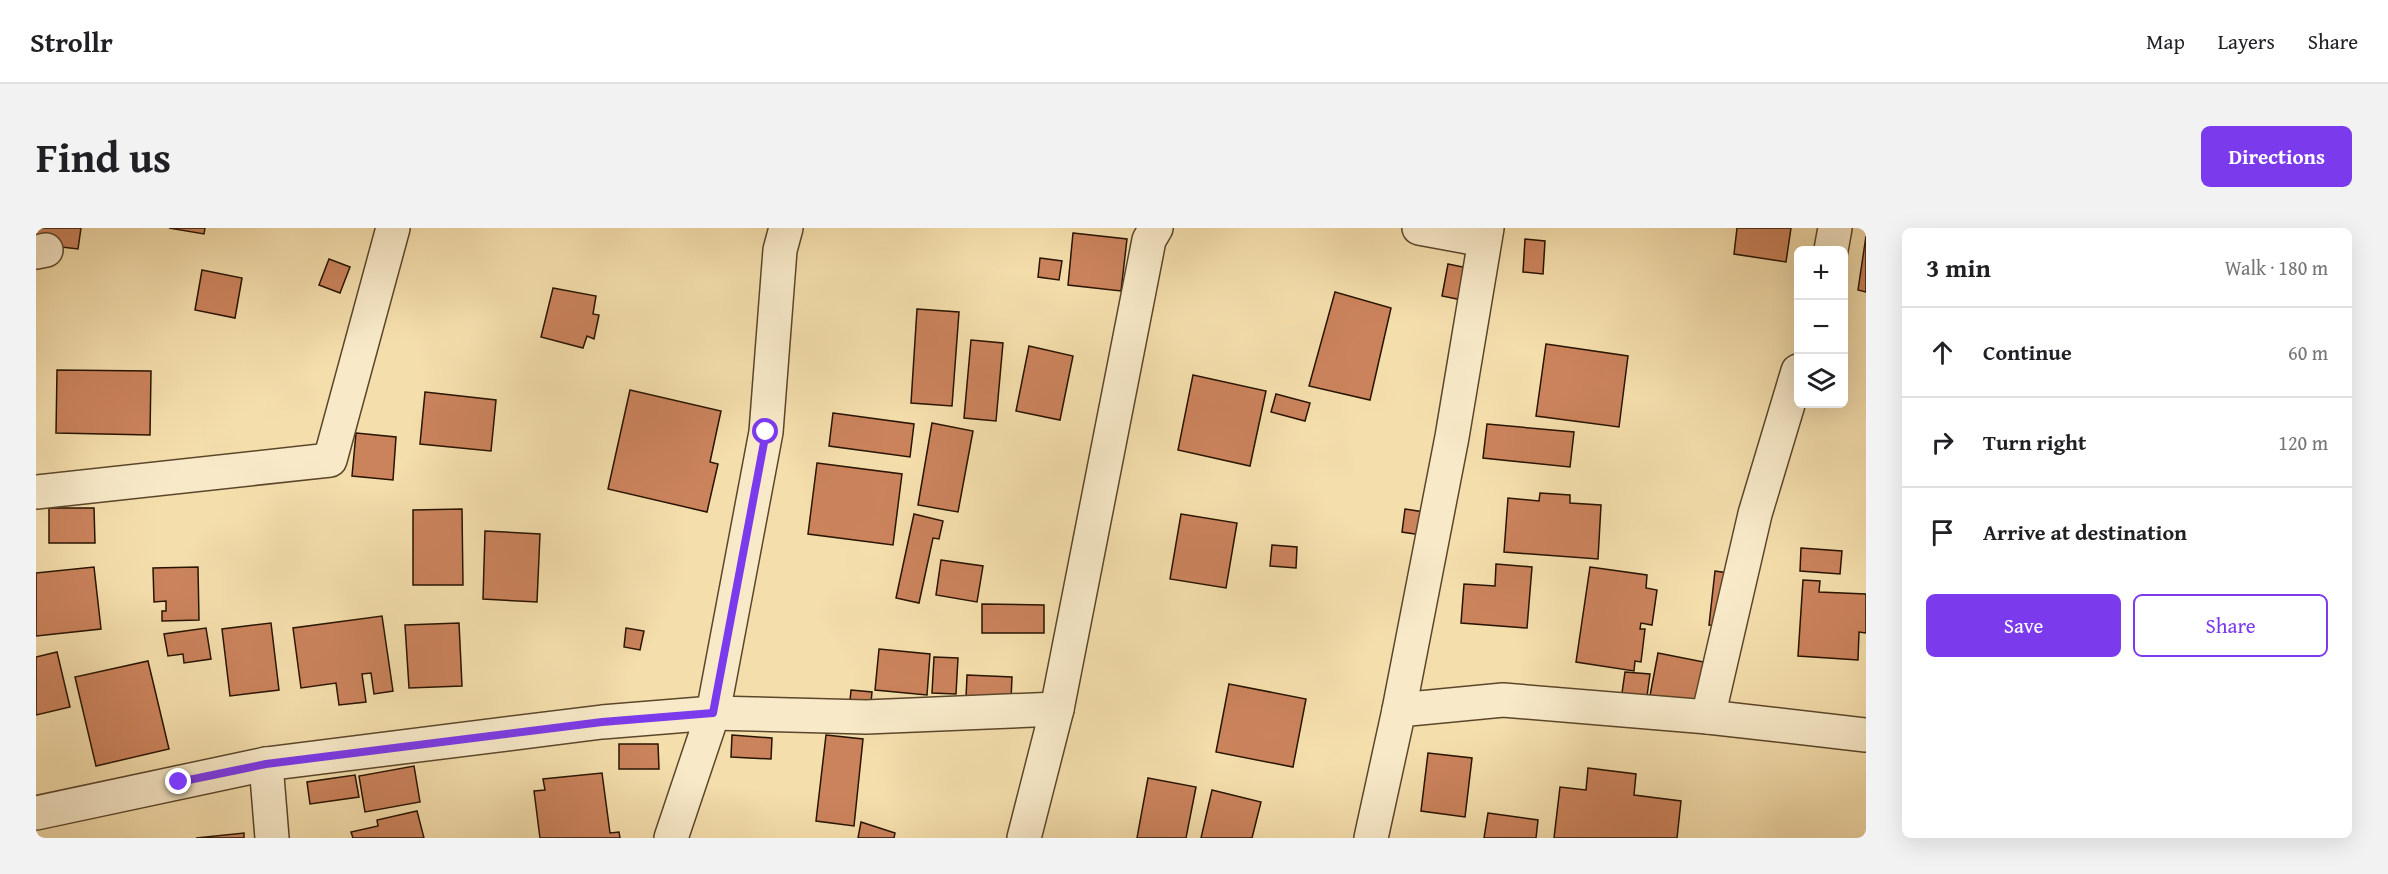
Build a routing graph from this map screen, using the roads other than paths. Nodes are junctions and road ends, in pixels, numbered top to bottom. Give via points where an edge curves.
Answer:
1 (393, 228) edge
2 (786, 228) edge
3 (1156, 228) edge
4 (1419, 228) edge
5 (1835, 228) edge
6 (1485, 234) edge
7 (1832, 246) edge
8 (1794, 384) edge
9 (36, 492) edge
10 (1058, 709) junction
11 (1399, 710) junction
12 (713, 713) junction
13 (1708, 717) junction
14 (1866, 735) edge
15 (266, 764) junction
16 (36, 813) edge
17 (272, 838) edge
18 (671, 838) edge
19 (1024, 838) edge
20 (1371, 838) edge

1 - 9 street via 330,460
2 - 12 street via 780,250 766,432
3 - 10 street via 1149,240
4 - 6 street
5 - 7 street
6 - 11 street via 1452,437
8 - 13 street via 1755,514
10 - 12 street via 866,717
10 - 19 street
11 - 13 street via 1503,700
11 - 20 street
12 - 15 street via 602,722
12 - 18 street
13 - 14 street
15 - 16 street
15 - 17 street

